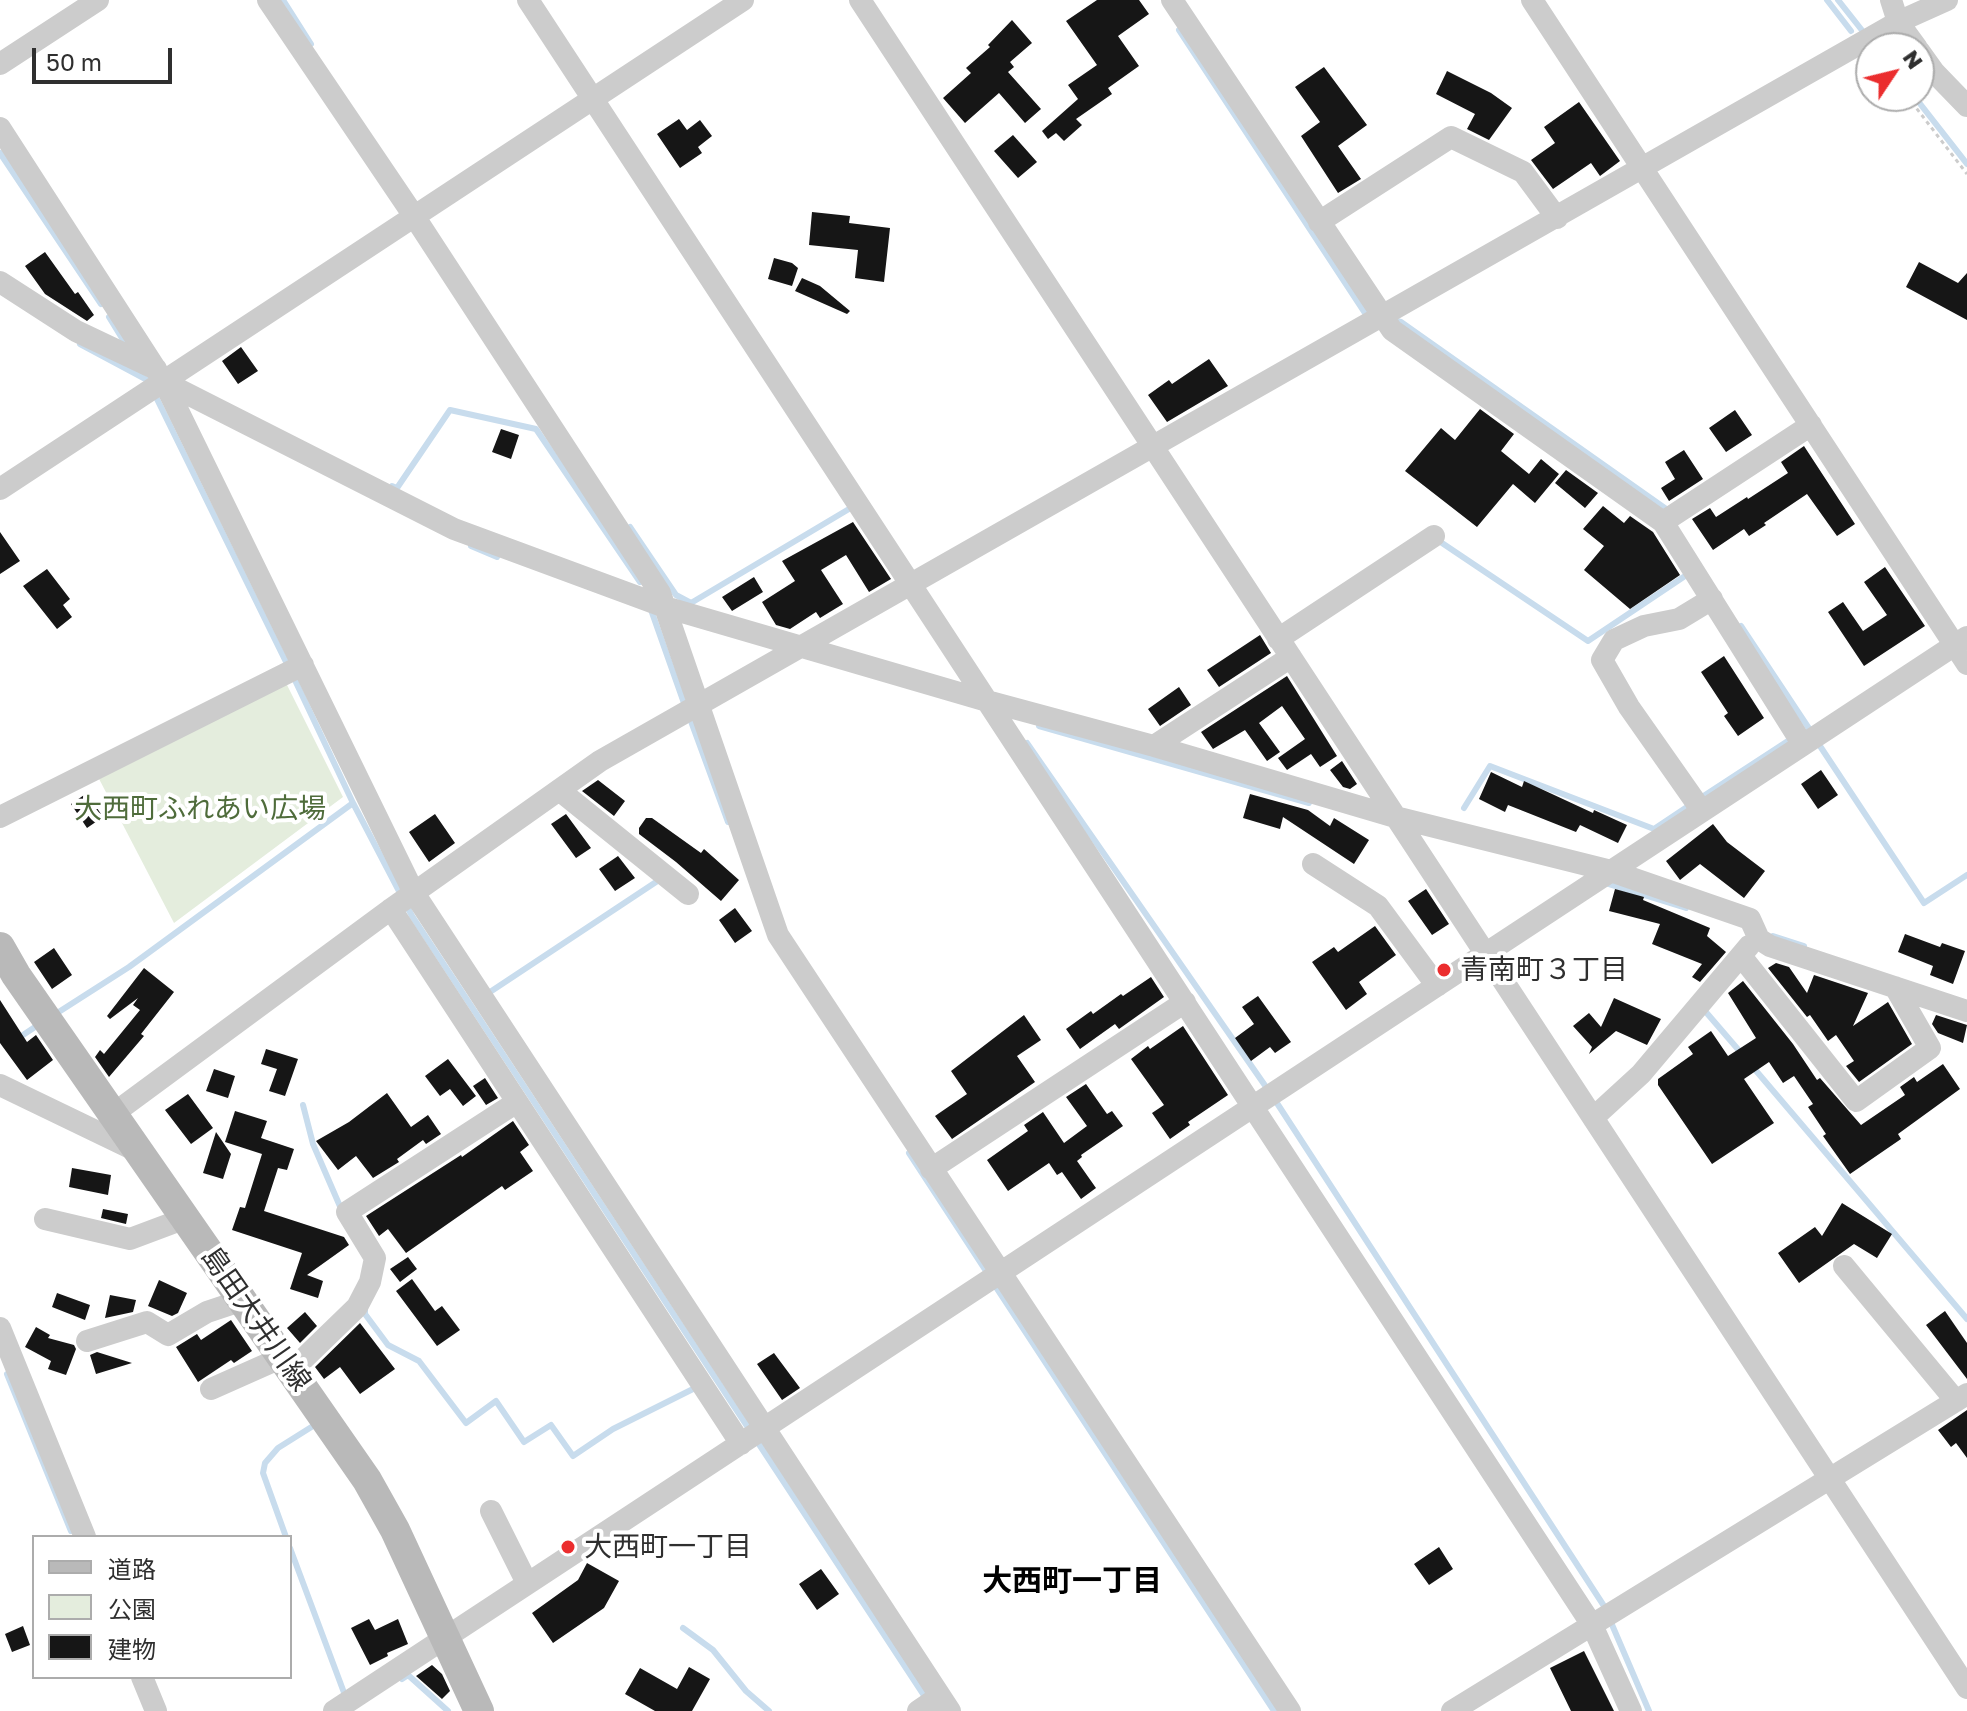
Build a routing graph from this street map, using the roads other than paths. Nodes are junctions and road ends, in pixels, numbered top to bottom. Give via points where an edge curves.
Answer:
1 (98, 0) edge
2 (268, 0) edge
3 (528, 0) edge
4 (743, 0) edge
5 (860, 0) edge
6 (1172, 0) edge
7 (1532, 0) edge
8 (1891, 0) edge
9 (1947, 0) edge
10 (1898, 22) junction
11 (1905, 32) edge
12 (0, 64) edge
13 (1935, 73) edge
14 (593, 100) junction
15 (1967, 106) edge
16 (0, 128) edge
17 (1643, 169) junction
18 (414, 216) junction
19 (1557, 218) junction
20 (1319, 222) junction
21 (0, 282) edge
22 (1382, 318) junction
23 (160, 376) junction
24 (1811, 425) junction
25 (1152, 447) junction
26 (0, 489) edge
27 (1663, 522) junction
28 (1434, 536) dead end
29 (910, 585) junction
30 (1712, 599) junction
31 (665, 607) junction
32 (799, 648) junction
33 (1284, 648) junction
34 (1963, 649) edge
35 (303, 665) junction
36 (987, 701) junction
37 (699, 705) junction
38 (1803, 745) junction
39 (1154, 746) junction
40 (559, 790) junction
41 (1702, 811) junction
42 (0, 817) edge
43 (1395, 817) junction
44 (1313, 864) dead end
45 (1611, 871) junction
46 (414, 893) junction
47 (688, 894) dead end
48 (391, 909) junction
49 (1757, 935) junction
50 (0, 947) edge
51 (1485, 954) junction
52 (1741, 956) junction
53 (1437, 986) junction
54 (1895, 987) junction
55 (1185, 1002) junction
56 (1967, 1011) edge
57 (0, 1085) edge
58 (517, 1102) junction
59 (1253, 1106) junction
60 (113, 1114) junction
61 (1593, 1118) junction
62 (140, 1153) junction
63 (931, 1169) junction
64 (186, 1218) junction
65 (45, 1219) dead end
66 (1844, 1266) dead end
67 (998, 1272) junction
68 (243, 1300) junction
69 (0, 1328) edge
70 (87, 1341) dead end
71 (287, 1363) junction
72 (211, 1389) dead end
73 (1961, 1397) edge
74 (766, 1427) junction
75 (741, 1444) junction
76 (1829, 1479) junction
77 (491, 1511) dead end
78 (84, 1535) edge
79 (527, 1583) junction
80 (1592, 1625) junction
81 (444, 1637) junction
82 (143, 1679) edge
83 (1967, 1688) edge
84 (945, 1703) edge
85 (156, 1711) edge
86 (334, 1711) edge
87 (479, 1711) edge
88 (918, 1711) edge
89 (1290, 1711) edge
90 (1452, 1711) edge
91 (1631, 1711) edge

1 - 12 street
2 - 18 street
3 - 14 street
4 - 14 street
5 - 25 street
6 - 20 street
7 - 17 street
8 - 10 street
9 - 10 street
10 - 11 street
10 - 17 street
13 - 15 street
14 - 18 street
14 - 29 street
16 - 23 street
17 - 19 street
17 - 24 street
18 - 23 street
18 - 31 street
19 - 20 street via 1523,172 1451,137
19 - 22 street
20 - 22 street
21 - 23 street
22 - 25 street
22 - 27 street
23 - 26 street
23 - 31 street via 454,529
23 - 35 street
24 - 27 street
24 - 34 street
25 - 29 street
25 - 33 street
27 - 30 street
28 - 33 street
29 - 32 street
29 - 36 street
30 - 38 street
30 - 41 street via 1679,619 1644,626 1614,640 1602,660
31 - 32 street
31 - 37 street
32 - 36 street
32 - 37 street
33 - 39 street
33 - 43 street
34 - 38 street
35 - 42 street
35 - 46 street
36 - 39 street
36 - 55 street
37 - 40 street
37 - 63 street via 778,935
38 - 41 street
39 - 43 street
40 - 46 street
40 - 47 street
41 - 45 street
43 - 45 street
43 - 51 street
44 - 53 street via 1378,906
45 - 49 street via 1750,919
45 - 51 street
46 - 48 street
46 - 74 street
48 - 58 street
48 - 60 street
49 - 52 street
49 - 54 street via 1770,946
50 - 60 main road, 島田大井川線
51 - 53 street
51 - 61 street
52 - 54 street via 1856,1101 1930,1048
52 - 61 street via 1641,1074
53 - 59 street
54 - 56 street
55 - 59 street
55 - 63 street
57 - 62 street
58 - 71 street via 347,1212 375,1258 370,1282 357,1307
58 - 75 street
59 - 67 street
59 - 80 street
60 - 62 main road, 島田大井川線
61 - 76 street
62 - 64 main road, 島田大井川線
63 - 67 street
64 - 65 street via 130,1239
64 - 68 main road, 島田大井川線
66 - 73 street
67 - 74 street
67 - 89 street
68 - 70 street via 207,1312 168,1335 147,1322
68 - 71 main road, 島田大井川線
69 - 78 street
71 - 72 street
71 - 81 main road, 島田大井川線 via 381,1505
73 - 76 street
74 - 75 street
74 - 84 street
75 - 79 street
76 - 80 street
76 - 83 street
77 - 79 street
79 - 81 street
80 - 90 street
80 - 91 street
81 - 86 street
81 - 87 main road, 島田大井川線
82 - 85 street
84 - 88 street

